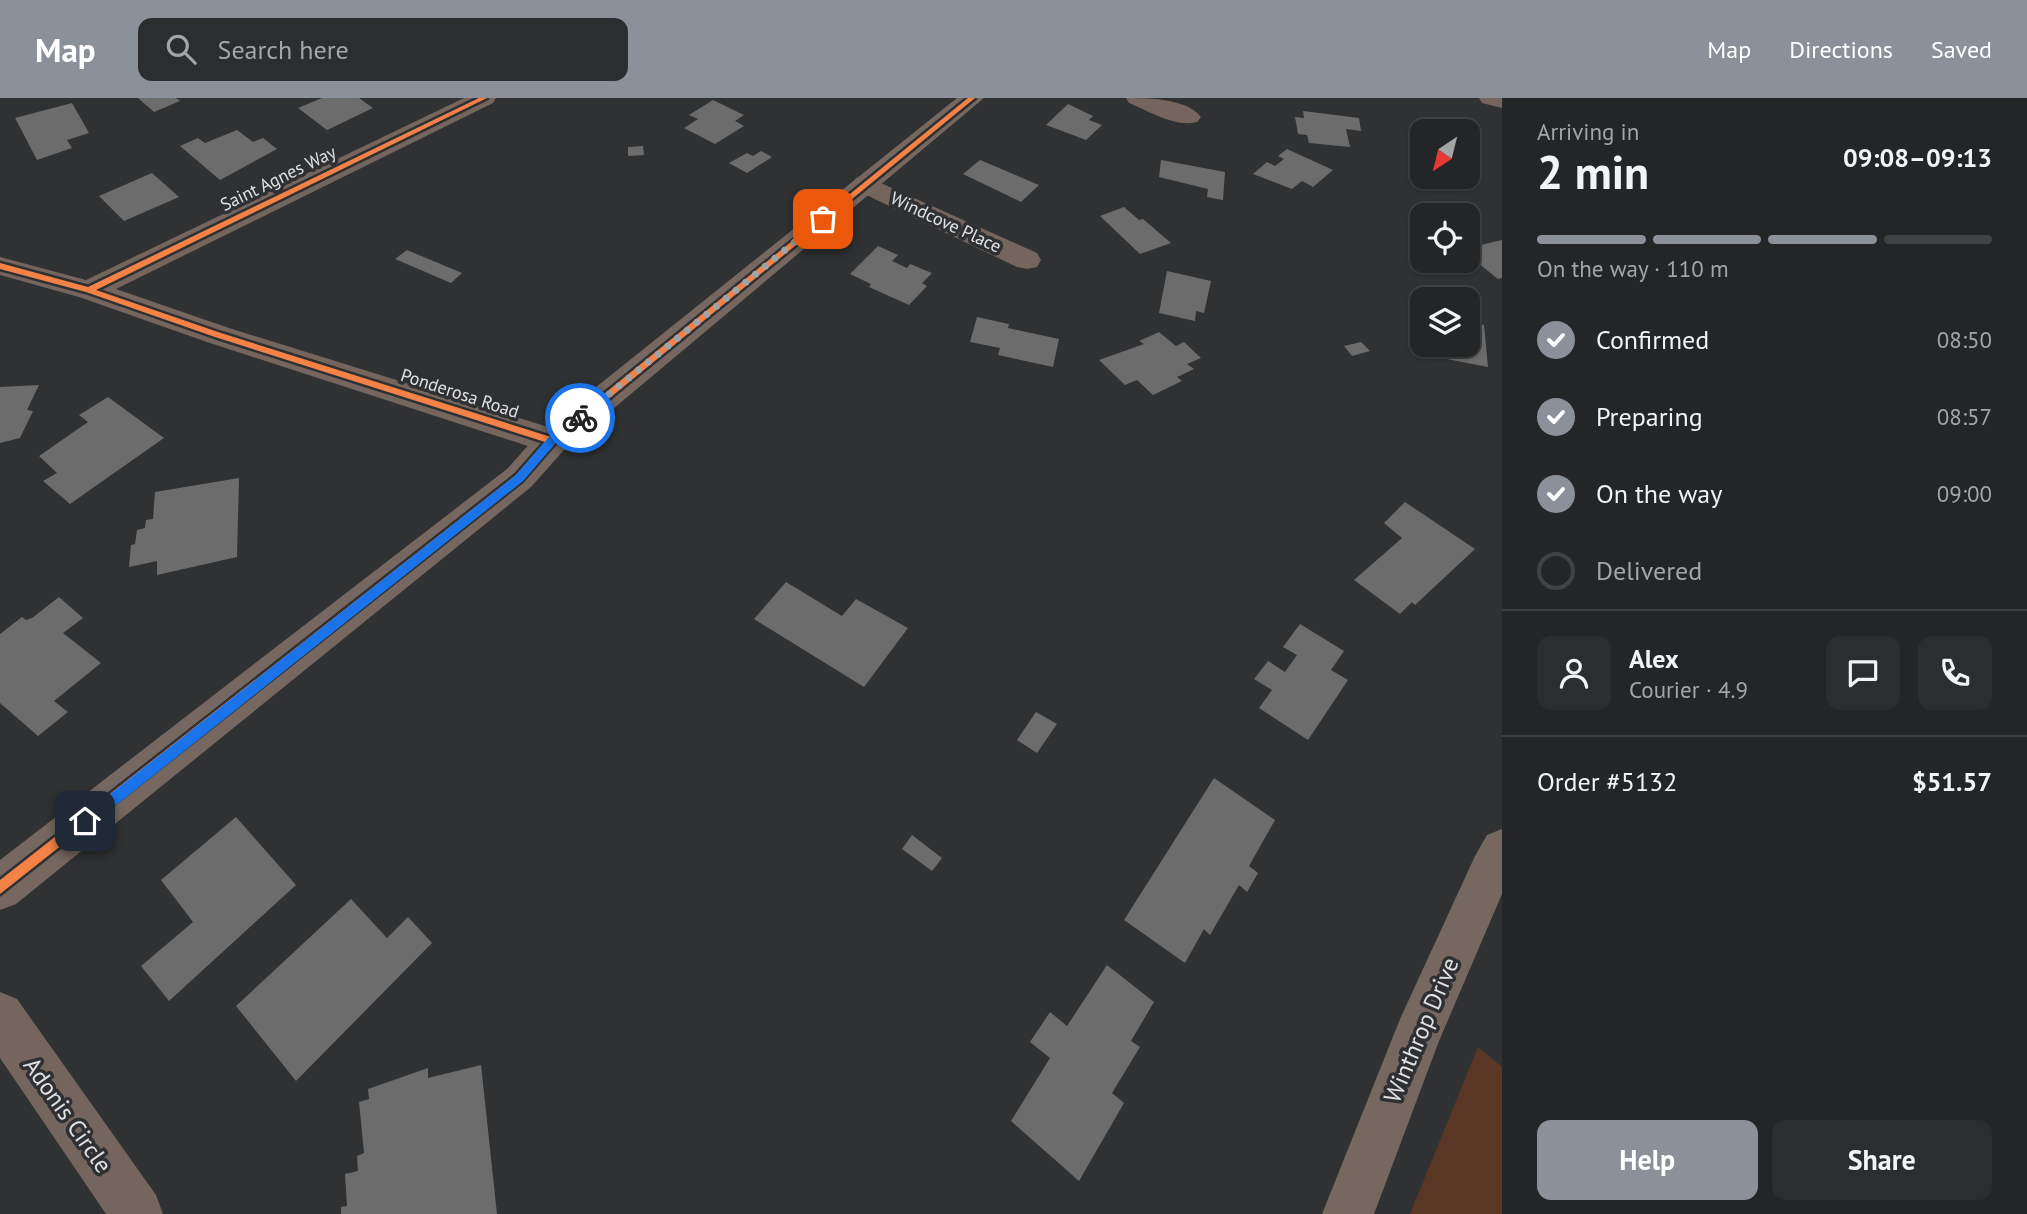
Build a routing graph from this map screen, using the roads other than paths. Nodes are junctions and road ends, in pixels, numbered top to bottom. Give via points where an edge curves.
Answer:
1 (484, 98) edge
2 (972, 98) edge
3 (1138, 98) edge
4 (1491, 98) edge
5 (1502, 101) edge
6 (1188, 117) dead end
7 (865, 184) junction
8 (1027, 261) dead end
9 (0, 266) edge
10 (89, 290) junction
11 (552, 441) junction
12 (1502, 850) edge
13 (0, 888) edge
14 (0, 1016) edge
15 (137, 1214) edge
16 (1348, 1214) edge

1 - 10 street, Saint Agnes Way
2 - 7 street
3 - 6 street
4 - 5 street
7 - 8 street, Windcove Place
7 - 11 street
9 - 10 street, Ponderosa Road
10 - 11 street, Ponderosa Road
11 - 13 street via 519,478
12 - 16 street, Winthrop Drive via 1417,1036
14 - 15 street, Adonis Circle

